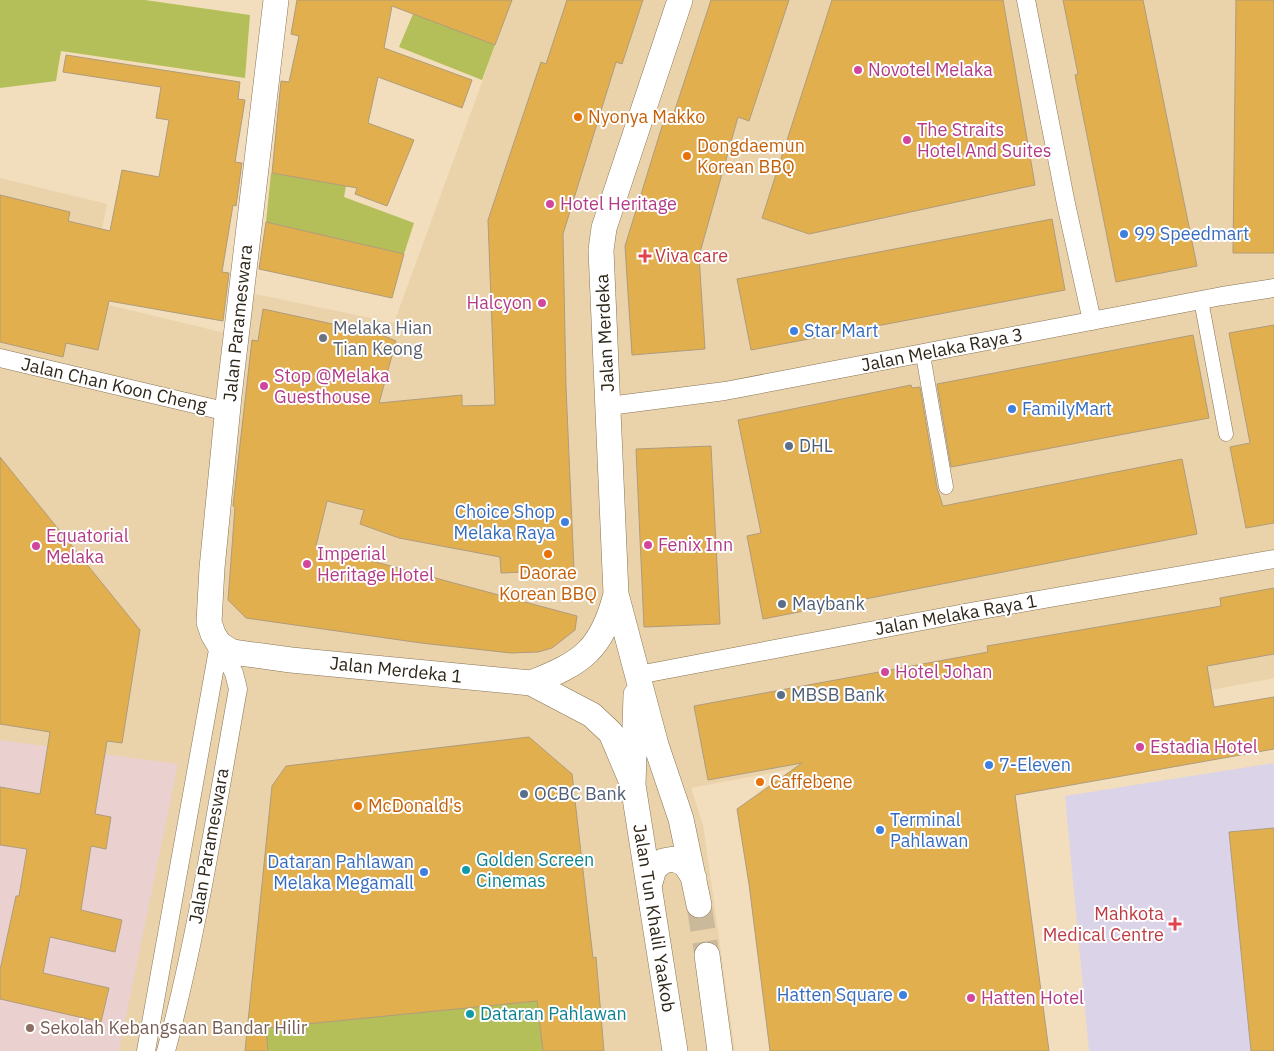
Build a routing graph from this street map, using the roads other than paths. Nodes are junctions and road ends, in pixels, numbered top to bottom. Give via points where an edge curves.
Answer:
1 (276, 0) edge
2 (680, 0) edge
3 (1026, 0) edge
4 (1274, 288) edge
5 (1201, 300) junction
6 (1092, 322) junction
7 (922, 355) junction
8 (0, 358) edge
9 (609, 406) junction
10 (228, 412) junction
11 (1226, 434) dead end
12 (946, 487) dead end
13 (1274, 559) edge
14 (616, 594) junction
15 (219, 644) junction
16 (638, 675) junction
17 (531, 683) junction
18 (633, 785) junction
19 (694, 878) junction
20 (649, 886) junction
21 (699, 906) tunnel mouth
22 (707, 955) tunnel mouth
23 (146, 1051) edge
24 (166, 1051) edge
25 (675, 1051) edge
26 (720, 1051) edge

1 - 10 main road, Jalan Parameswara
2 - 9 main road, Jalan Merdeka via 604,228 601,250
3 - 6 street
4 - 5 street, Jalan Melaka Raya 3
5 - 6 street, Jalan Melaka Raya 3
5 - 11 street
6 - 7 street, Jalan Melaka Raya 3
7 - 9 street, Jalan Melaka Raya 3 via 725,391
7 - 12 street
8 - 10 street, Jalan Chan Koon Cheng
9 - 14 main road, Jalan Merdeka
10 - 15 main road, Jalan Parameswara via 209,622
13 - 16 street, Jalan Melaka Raya 1
14 - 16 main road, Jalan Merdeka
14 - 17 main road, Jalan Merdeka 1 via 609,622 582,658
15 - 17 main road, Jalan Merdeka 1 via 232,652 262,656
15 - 23 street, Jalan Parameswara
15 - 24 street, Jalan Parameswara via 238,688 196,919
16 - 18 main road
16 - 19 main road via 656,745 675,797
17 - 18 main road, Jalan Merdeka 1 via 592,715 611,733
18 - 20 main road, Jalan Tun Khalil Yaakob
19 - 20 main road via 685,864 674,859 663,862 654,870
19 - 21 main road
20 - 25 main road, Jalan Tun Khalil Yaakob
22 - 26 main road

